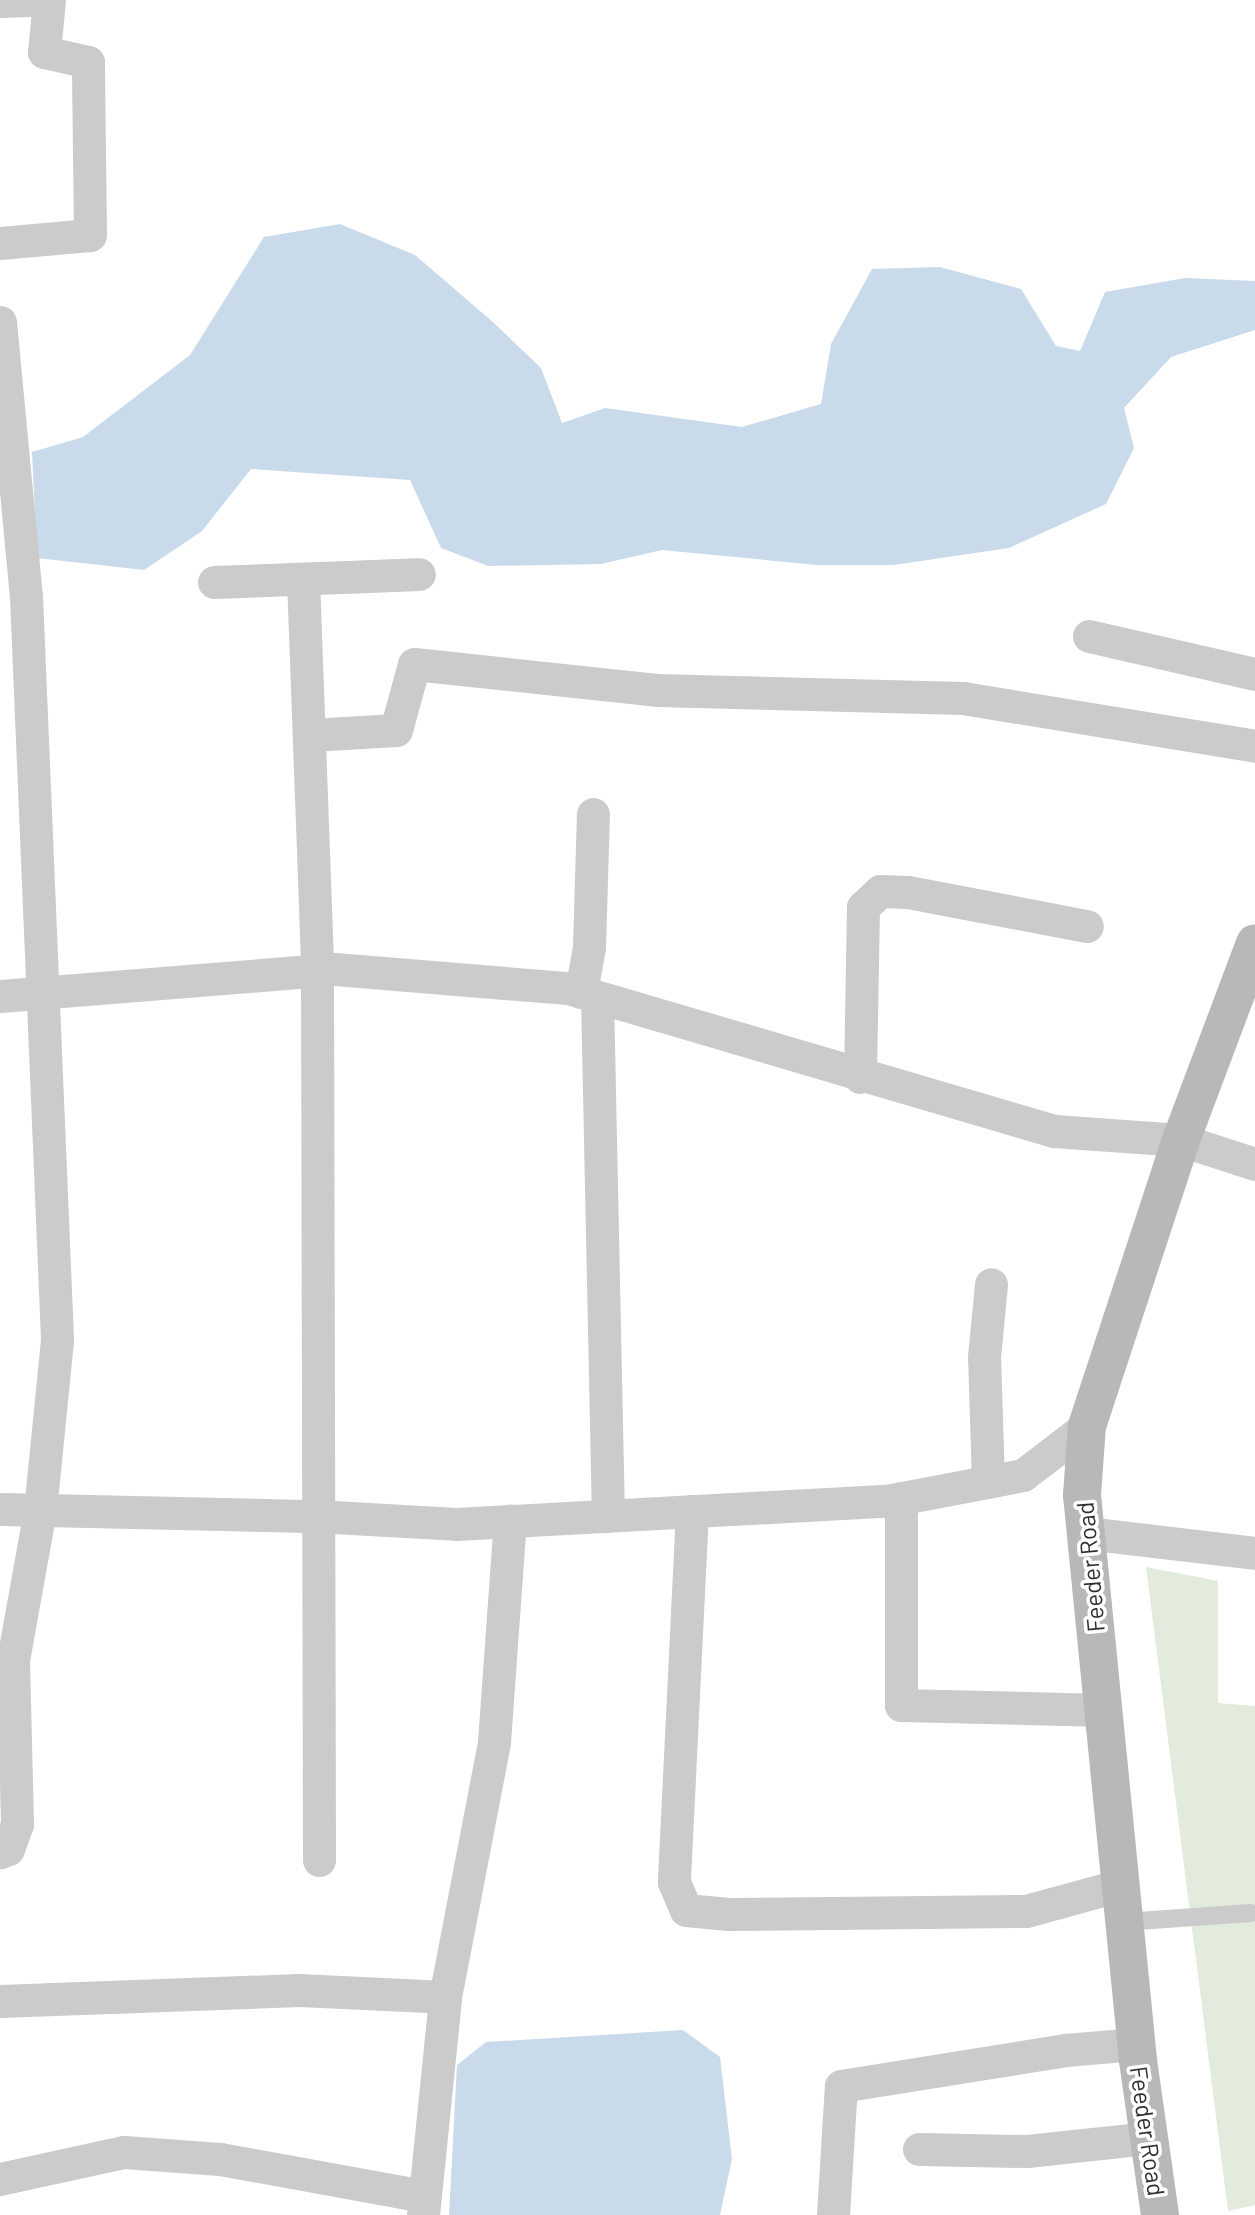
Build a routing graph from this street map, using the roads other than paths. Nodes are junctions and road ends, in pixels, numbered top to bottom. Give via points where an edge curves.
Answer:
1 (31, 0) edge
2 (49, 0) edge
3 (0, 1) edge
4 (0, 243) edge
5 (0, 322) edge
6 (419, 574) dead end
7 (303, 579) junction
8 (214, 582) dead end
9 (1088, 636) dead end
10 (1255, 674) edge
11 (310, 735) junction
12 (1255, 746) edge
13 (593, 814) dead end
14 (1087, 926) dead end
15 (1255, 943) edge
16 (317, 970) junction
17 (43, 989) junction
18 (589, 994) junction
19 (0, 996) edge
20 (860, 1077) junction
21 (1181, 1140) junction
22 (1255, 1164) edge
23 (991, 1284) dead end
24 (1087, 1426) junction
25 (988, 1482) junction
26 (901, 1498) junction
27 (0, 1509) edge
28 (40, 1510) junction
29 (692, 1511) junction
30 (315, 1516) junction
31 (608, 1516) junction
32 (510, 1521) junction
33 (1086, 1534) junction
34 (1255, 1553) edge
35 (1104, 1710) junction
36 (0, 1852) edge
37 (318, 1860) dead end
38 (1121, 1885) junction
39 (1251, 1913) dead end
40 (1124, 1922) junction
41 (445, 1997) junction
42 (0, 2001) edge
43 (1136, 2044) junction
44 (1149, 2138) junction
45 (919, 2149) dead end
46 (0, 2179) edge
47 (424, 2205) edge
48 (833, 2215) edge
49 (1160, 2215) edge

1 - 3 street
2 - 4 street via 44,52 88,62 90,235
5 - 17 street via 26,596
6 - 7 street
7 - 8 street
7 - 11 street
9 - 10 street
11 - 12 street via 396,730 414,664 657,690 963,698
11 - 16 street
13 - 18 street
14 - 20 street via 908,892 880,891 863,907
15 - 21 street, Feeder Road
16 - 17 street
16 - 18 street
16 - 30 street
17 - 19 street
17 - 28 street via 57,1340
18 - 20 street
18 - 31 street
20 - 21 street via 1054,1131
21 - 22 street
21 - 24 street, Feeder Road
23 - 25 street via 984,1357
24 - 25 street via 1023,1475
24 - 33 street, Feeder Road via 1082,1495
25 - 26 street
26 - 29 street
26 - 35 street via 901,1705
27 - 28 street
28 - 30 street
28 - 36 street via 13,1660 17,1824 8,1849
29 - 31 street
29 - 38 street via 674,1882 686,1910 729,1914 1026,1911
30 - 32 street via 456,1524
30 - 37 street
31 - 32 street
32 - 41 street via 494,1741
33 - 34 street
33 - 35 street, Feeder Road
35 - 38 street, Feeder Road
38 - 40 street, Feeder Road
39 - 40 lane
40 - 43 street, Feeder Road
41 - 42 street via 299,1990
41 - 47 street
43 - 44 street, Feeder Road
43 - 48 street via 1065,2050 841,2086
44 - 45 street via 1027,2151
44 - 49 street, Feeder Road
46 - 47 street via 124,2152 220,2159

